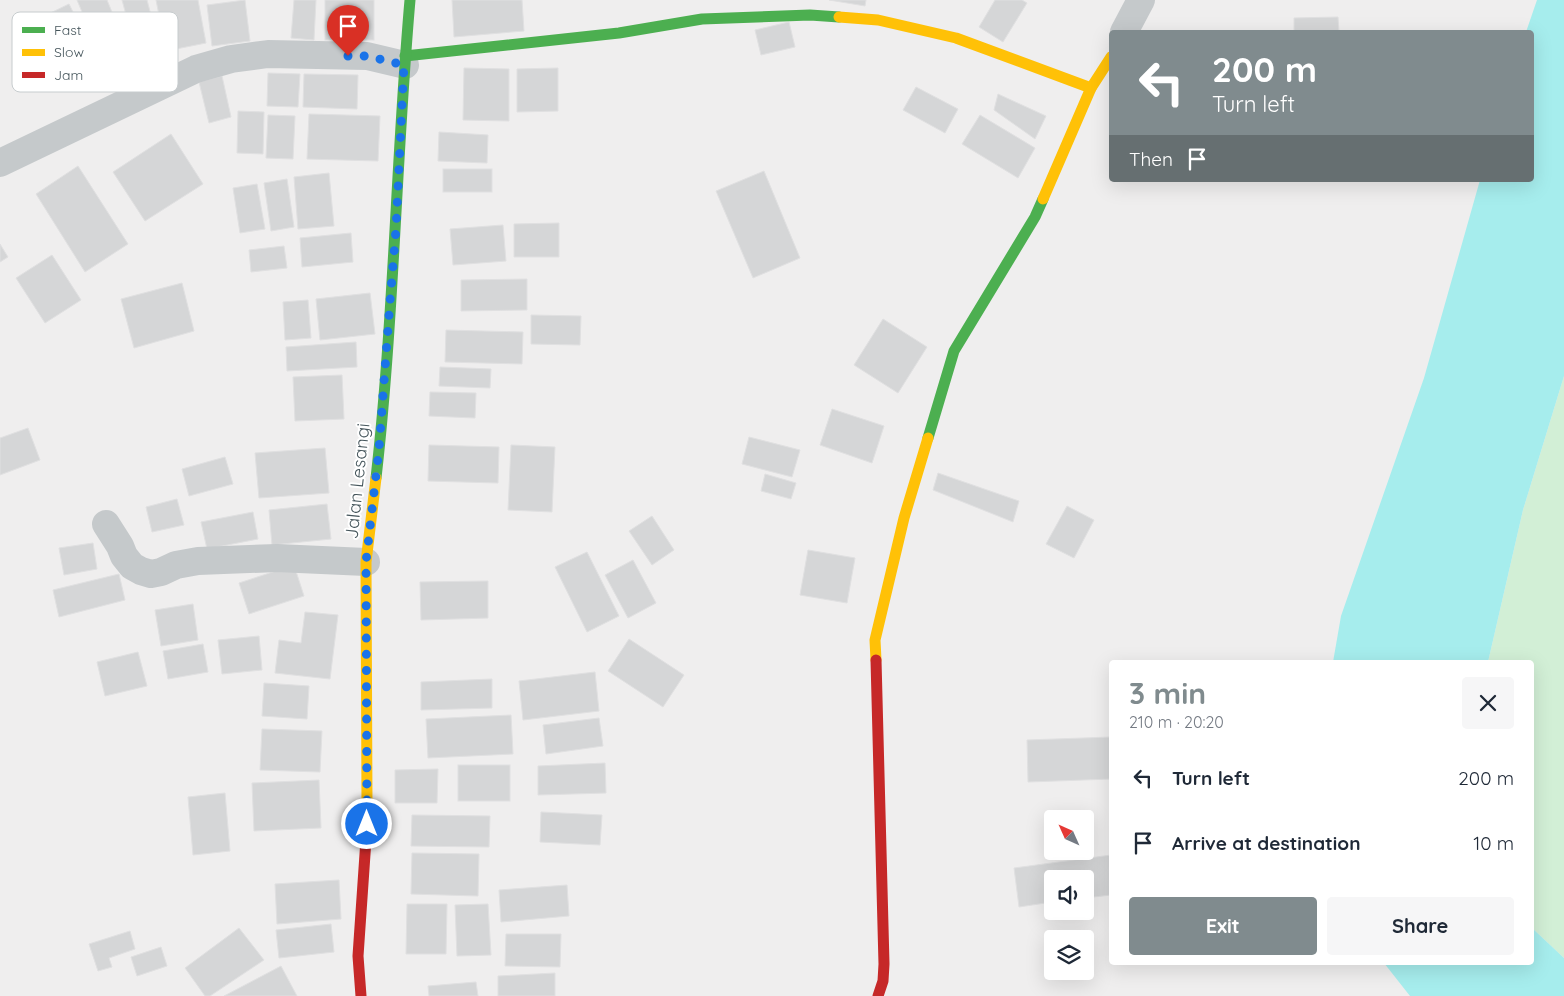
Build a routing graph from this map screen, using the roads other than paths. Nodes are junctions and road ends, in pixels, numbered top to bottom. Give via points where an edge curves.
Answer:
1 (410, 0) edge
2 (1141, 0) edge
3 (1125, 30) edge
4 (1109, 60) edge
5 (405, 61) junction
6 (178, 78) edge
7 (1092, 88) junction
8 (148, 92) edge
9 (0, 163) edge
10 (106, 524) dead end
11 (366, 562) junction
12 (361, 996) edge
13 (878, 996) edge

1 - 5 street, Jalan Lesangi
2 - 3 street
4 - 7 street
5 - 6 street via 367,56 268,54 231,58
5 - 7 street via 702,19 810,15 878,20 956,38
5 - 11 street, Jalan Lesangi via 379,449
7 - 13 street via 1035,217 954,352 899,536 875,640 884,964 884,981
8 - 9 street
10 - 11 street via 132,566 151,574 198,561 277,558
11 - 12 street, Jalan Lesangi via 367,824 358,956

